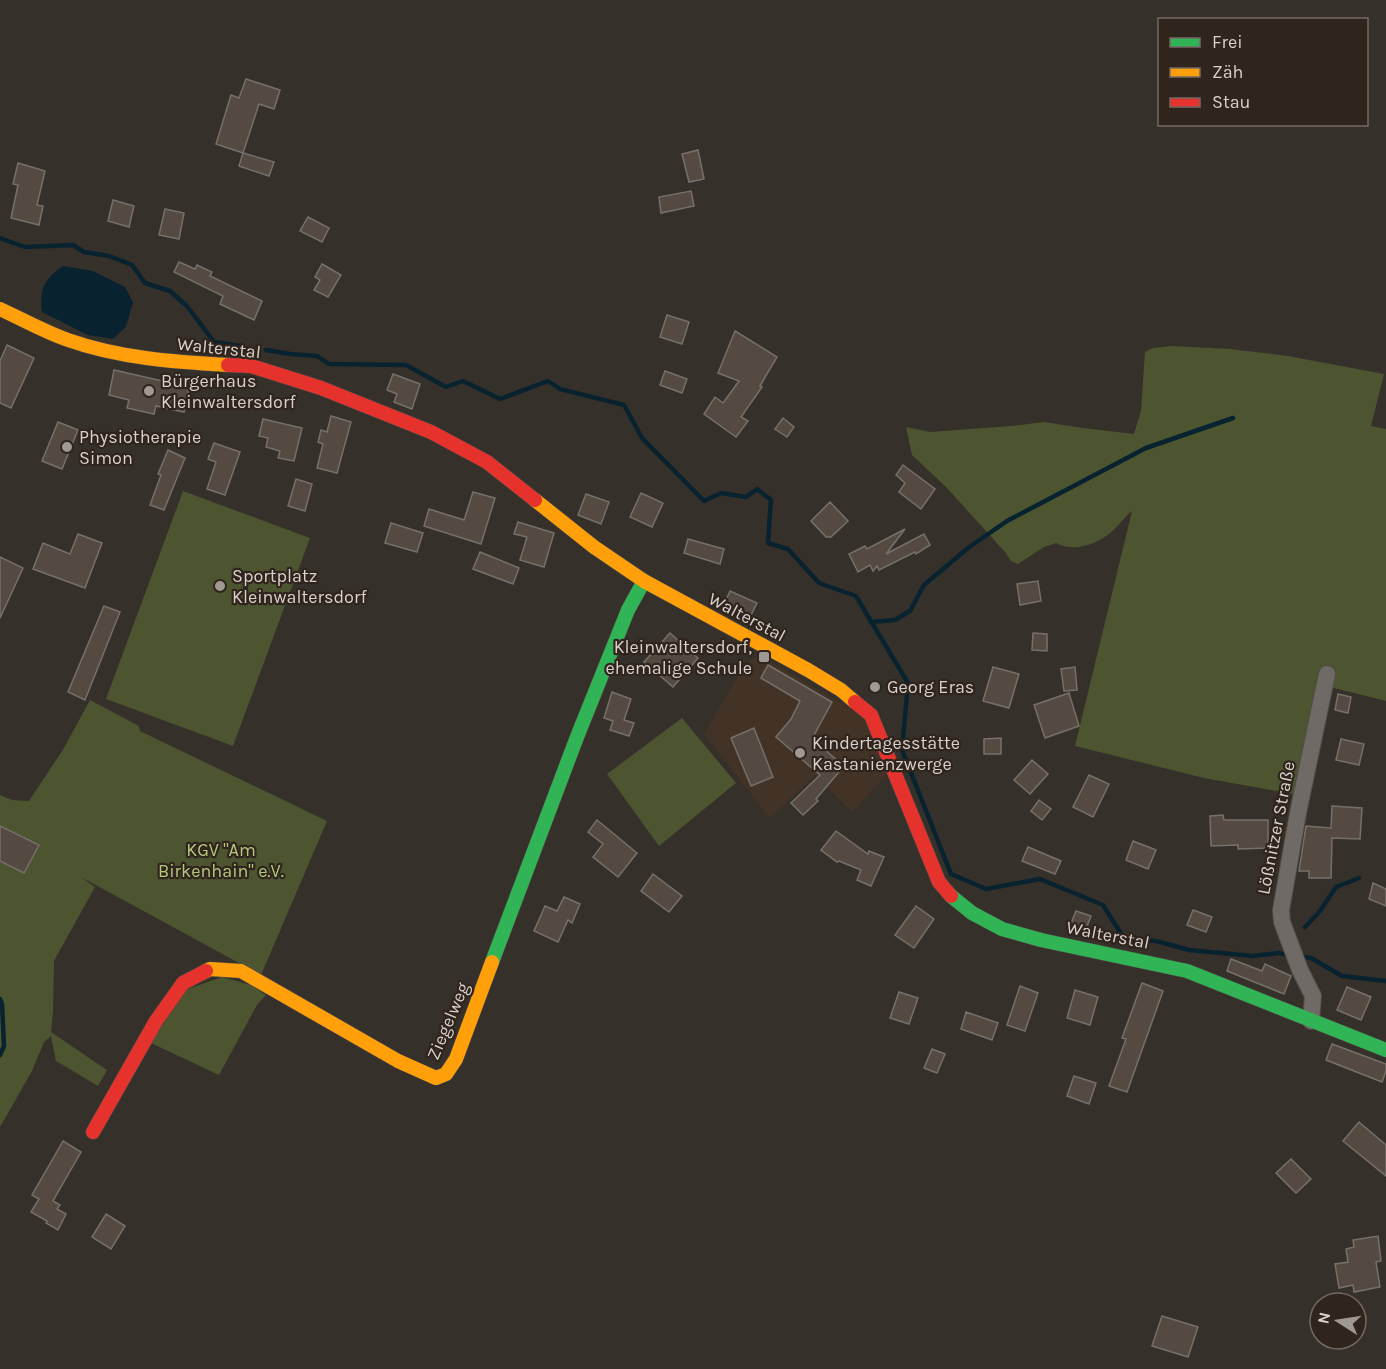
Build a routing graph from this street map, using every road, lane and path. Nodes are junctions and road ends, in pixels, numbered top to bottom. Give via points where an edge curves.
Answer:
1 (0, 309) edge
2 (644, 581) junction
3 (1327, 674) dead end
4 (1311, 1021) junction
5 (1386, 1050) edge
6 (93, 1132) dead end

1 - 2 street, Walterstal via 68,340 101,349 167,362 251,366 370,406 487,462
2 - 4 street, Walterstal via 808,670 871,715 939,882 952,898 986,922 1032,938 1187,971
2 - 6 street, Ziegelweg via 628,610 577,737 448,1072 436,1078 399,1061 241,971 210,969 183,983 156,1021
3 - 4 street, Lößnitzer Straße via 1281,910 1282,922 1313,996
4 - 5 street, Walterstal

